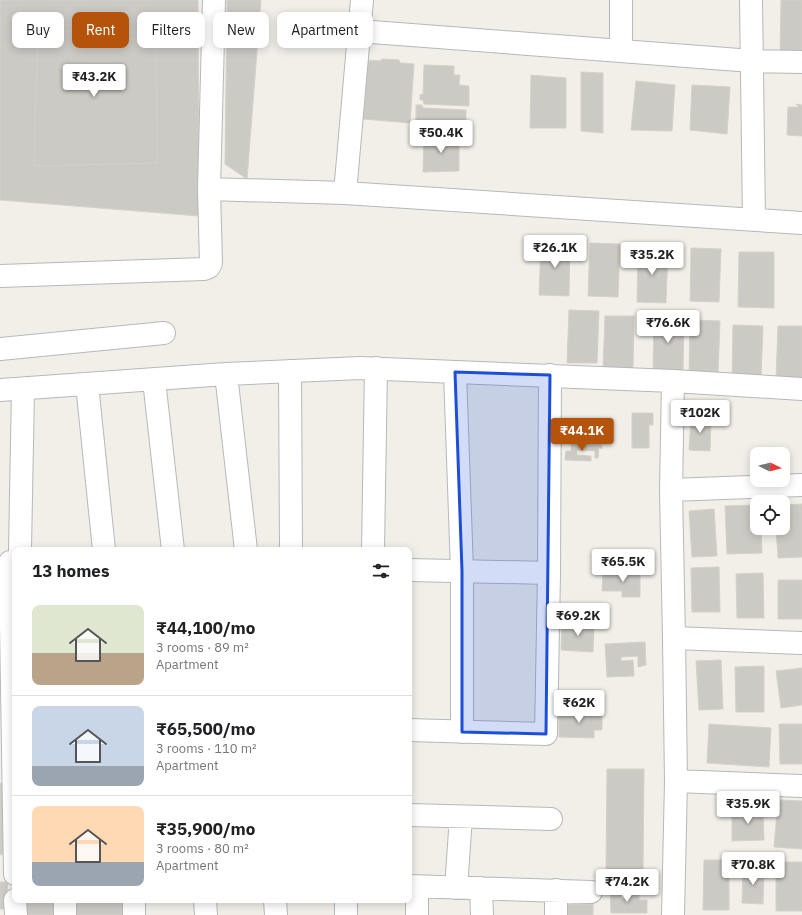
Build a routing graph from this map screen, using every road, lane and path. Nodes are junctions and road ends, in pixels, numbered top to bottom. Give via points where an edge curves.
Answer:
1 (214, 0) edge
2 (362, 0) edge
3 (621, 0) edge
4 (751, 0) edge
5 (361, 12) edge
6 (373, 32) edge
7 (358, 48) edge
8 (621, 51) junction
9 (752, 61) junction
10 (802, 62) edge
11 (209, 189) junction
12 (345, 193) junction
13 (754, 220) junction
14 (802, 223) edge
15 (0, 276) edge
16 (164, 333) dead end
17 (0, 348) edge
18 (376, 368) junction
19 (290, 371) junction
20 (455, 372) junction
21 (226, 374) junction
22 (550, 375) junction
23 (154, 380) junction
24 (673, 381) junction
25 (87, 384) junction
26 (23, 389) junction
27 (802, 389) edge
28 (0, 390) edge
29 (802, 485) edge
30 (670, 490) junction
31 (104, 547) edge
32 (173, 547) edge
33 (246, 547) edge
34 (291, 547) edge
35 (373, 547) edge
36 (11, 559) edge
37 (412, 570) edge
38 (462, 571) junction
39 (549, 573) junction
40 (12, 636) edge
41 (674, 638) junction
42 (802, 643) edge
43 (412, 730) edge
44 (462, 732) junction
45 (676, 781) junction
46 (802, 786) edge
47 (412, 815) edge
48 (461, 817) junction
49 (551, 819) dead end
50 (0, 869) edge
51 (12, 869) edge
52 (413, 886) edge
53 (456, 888) junction
54 (481, 888) junction
55 (556, 890) junction
56 (591, 892) dead end
57 (16, 903) edge
58 (65, 903) edge
59 (134, 903) edge
60 (206, 903) edge
61 (275, 903) edge
62 (346, 903) edge
63 (16, 915) edge
64 (65, 915) edge
65 (134, 915) edge
66 (206, 915) edge
67 (276, 915) edge
68 (346, 915) edge
69 (417, 915) edge
70 (482, 915) edge
71 (556, 915) edge
72 (673, 915) edge

1 - 11 street
2 - 5 street
3 - 8 street
4 - 9 street
6 - 8 street
7 - 12 street
8 - 9 street
9 - 10 street
9 - 13 street
11 - 12 street
11 - 15 street via 209,267
12 - 13 street
13 - 14 street
16 - 17 street
18 - 19 street
18 - 20 street
18 - 35 street
19 - 21 street
19 - 34 street
20 - 22 street
20 - 38 street
21 - 23 street
21 - 33 street
22 - 24 street
22 - 39 street
23 - 25 street
23 - 32 street
24 - 27 street
24 - 30 street
25 - 26 street
25 - 31 street
26 - 28 street
26 - 36 street
29 - 30 street
30 - 41 street
36 - 40 street
37 - 38 street
38 - 39 street
38 - 44 street
39 - 44 street via 546,734
41 - 42 street
41 - 45 street
43 - 44 street
45 - 46 street
45 - 72 street
47 - 48 street
48 - 49 street
48 - 53 street
50 - 51 street
52 - 53 street
52 - 69 street
53 - 54 street
54 - 55 street
54 - 70 street
55 - 56 street
55 - 71 street
57 - 63 street
58 - 64 street
59 - 65 street
60 - 66 street
61 - 67 street
62 - 68 street

